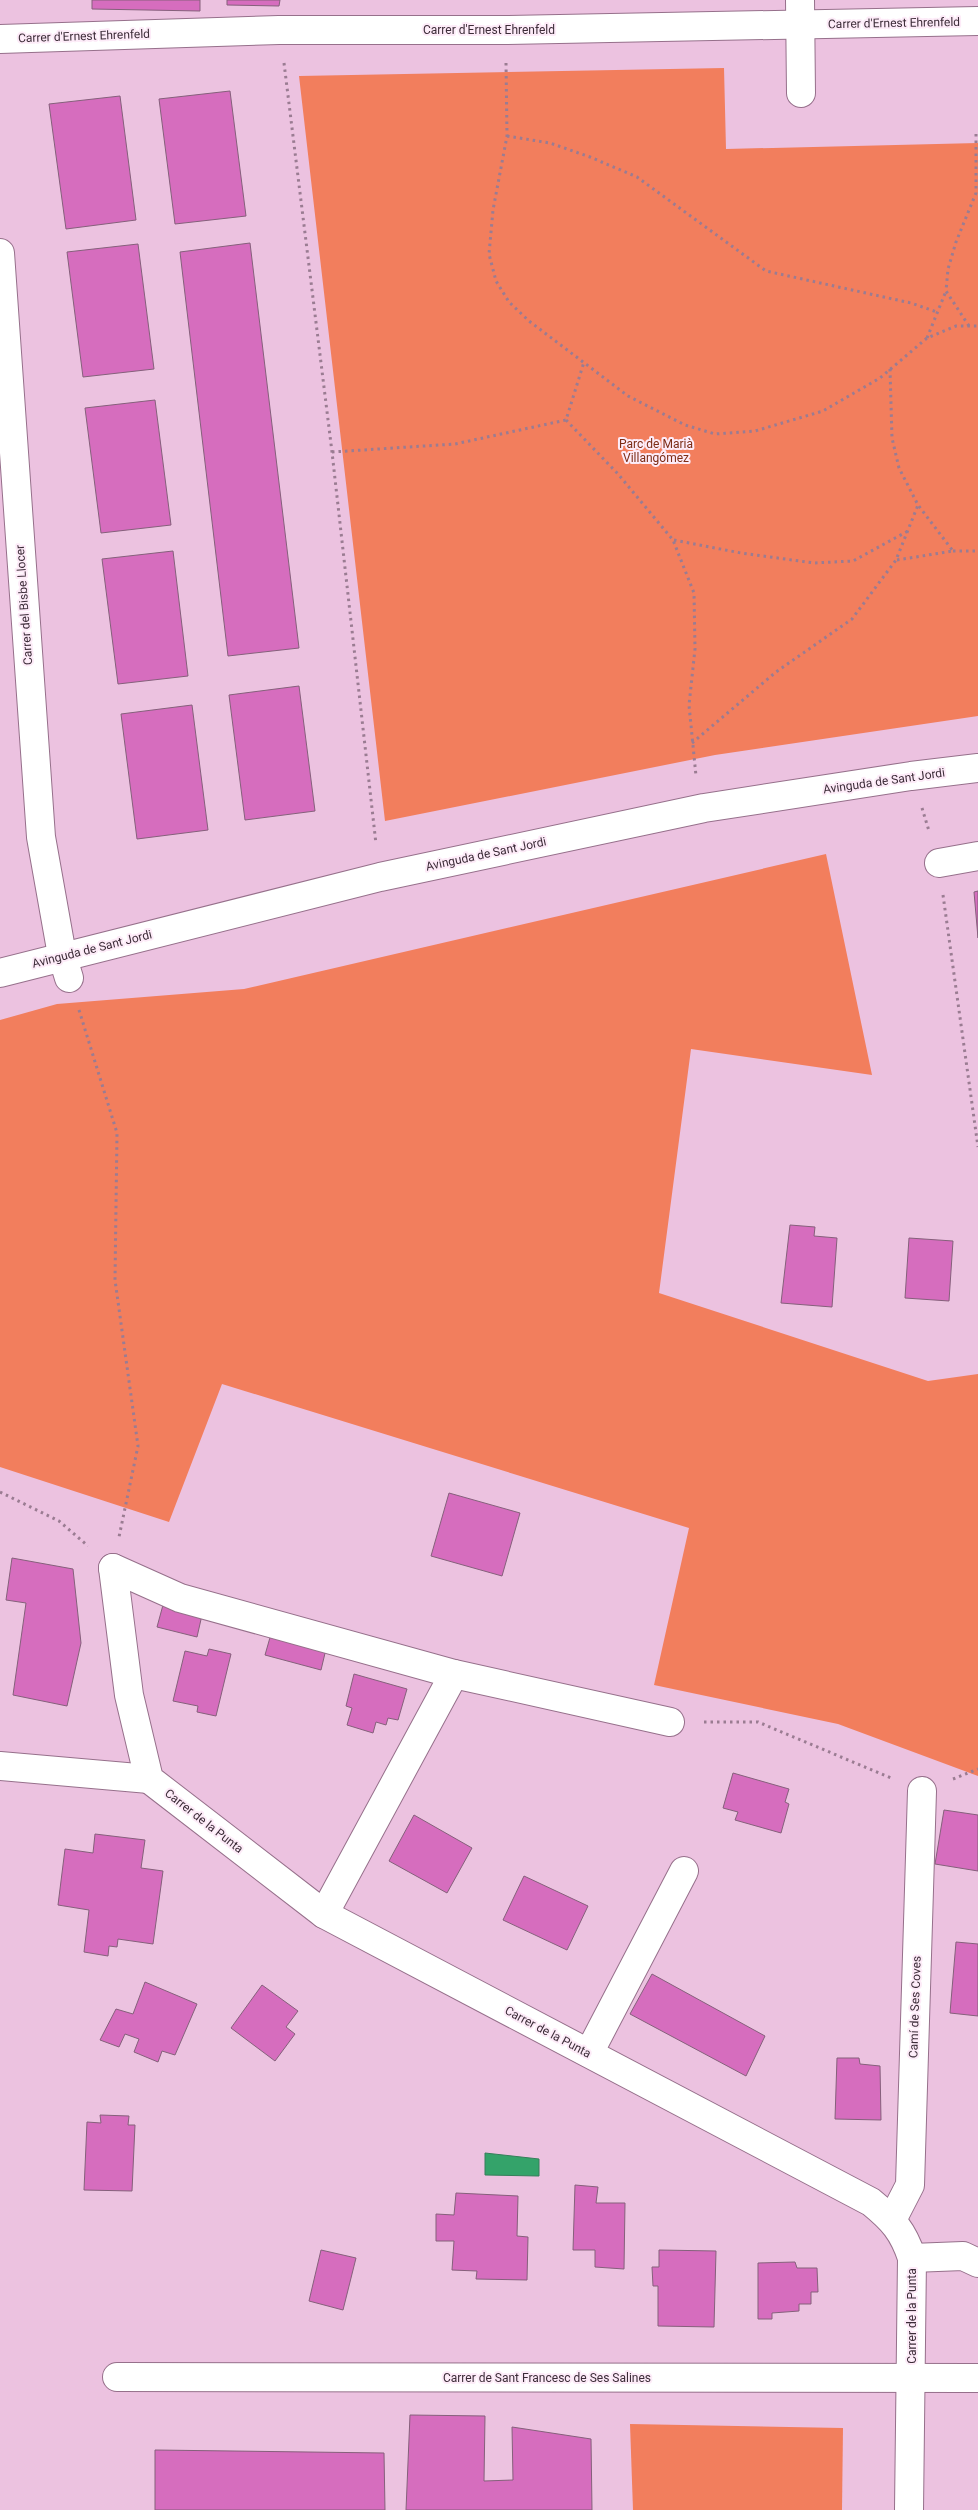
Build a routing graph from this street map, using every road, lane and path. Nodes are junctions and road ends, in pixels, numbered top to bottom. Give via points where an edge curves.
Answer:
1 (801, 13) edge
2 (978, 22) edge
3 (280, 30) junction
4 (508, 30) junction
5 (0, 34) edge
6 (0, 39) edge
7 (0, 44) edge
8 (800, 93) dead end
9 (976, 131) dead end
10 (507, 136) junction
11 (0, 253) edge
12 (946, 291) junction
13 (937, 312) junction
14 (969, 326) junction
15 (978, 326) edge
16 (927, 338) junction
17 (584, 362) junction
18 (890, 369) junction
19 (566, 420) junction
20 (332, 452) junction
21 (918, 505) junction
22 (908, 531) junction
23 (673, 540) junction
24 (953, 551) junction
25 (978, 551) edge
26 (896, 560) junction
27 (692, 743) junction
28 (978, 768) edge
29 (911, 776) junction
30 (704, 808) junction
31 (978, 856) edge
32 (939, 863) junction
33 (380, 877) junction
34 (66, 967) junction
35 (0, 973) edge
36 (978, 1147) edge
37 (0, 1492) edge
38 (113, 1568) junction
39 (454, 1674) junction
40 (670, 1722) joint
41 (0, 1766) edge
42 (149, 1779) junction
43 (922, 1790) joint
44 (684, 1871) dead end
45 (324, 1914) junction
46 (589, 2053) junction
47 (892, 2220) junction
48 (912, 2258) junction
49 (978, 2262) edge
50 (117, 2377) dead end
51 (978, 2378) edge
52 (913, 2379) junction
53 (909, 2510) edge

1 - 2 street, Carrer d'Ernest Ehrenfeld
1 - 4 street, Carrer d'Ernest Ehrenfeld
1 - 8 street
3 - 4 street, Carrer d'Ernest Ehrenfeld
3 - 6 street, Carrer d'Ernest Ehrenfeld
3 - 20 path
4 - 10 path
5 - 6 street
6 - 7 street
9 - 12 path via 976,193 956,242
10 - 13 path via 550,143 637,177 766,271 911,303
10 - 17 path via 493,210 489,254 496,281 509,302 529,321
11 - 34 street, Carrer del Bisbe Llocer via 40,836
12 - 13 path
12 - 14 path
13 - 16 path
14 - 15 path
14 - 16 path via 956,326
16 - 18 path
17 - 18 path via 628,396 685,425 715,434 755,431 823,411
17 - 19 path
18 - 21 path via 892,438 899,468
19 - 20 path via 455,444
19 - 23 path via 618,474
20 - 33 path
21 - 22 path
21 - 24 path
22 - 23 path via 853,561 814,563
22 - 26 path
23 - 27 path via 694,593 695,649 689,705
24 - 25 path
24 - 26 path
26 - 27 path via 852,619 776,672
27 - 30 path
28 - 29 street, Avinguda de Sant Jordi
29 - 30 street, Avinguda de Sant Jordi
29 - 32 path
30 - 33 street, Avinguda de Sant Jordi
31 - 32 street
32 - 36 path
33 - 34 street, Avinguda de Sant Jordi
34 - 35 street, Avinguda de Sant Jordi
34 - 38 path via 117,1133 115,1280 138,1446
37 - 38 path via 59,1521
38 - 39 street via 180,1598
38 - 42 street via 130,1695
39 - 40 street
39 - 45 street
40 - 43 path via 758,1722
41 - 42 street
42 - 45 street, Carrer de la Punta
43 - 47 street, Camí de Ses Coves via 910,2185
44 - 46 street
45 - 46 street, Carrer de la Punta
46 - 47 street, Carrer de la Punta via 871,2202
47 - 48 street, Carrer de la Punta via 905,2237
48 - 49 street via 963,2256
48 - 52 street, Carrer de la Punta
50 - 52 street, Carrer de Sant Francesc de Ses Salines
51 - 52 street, Carrer de Sant Francesc de Ses Salines
52 - 53 street, Carrer de la Punta

